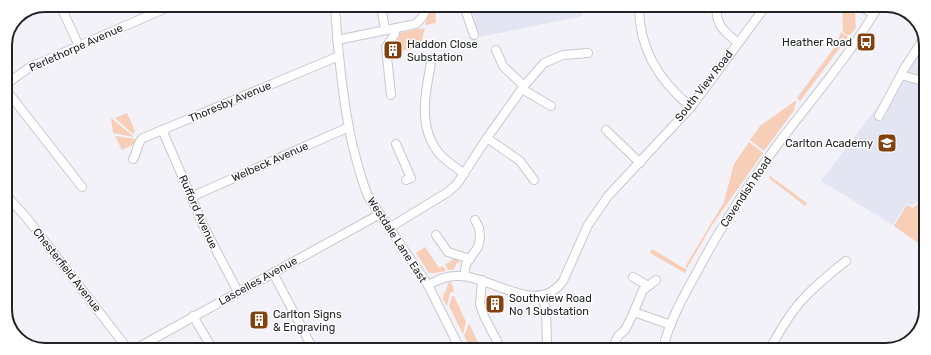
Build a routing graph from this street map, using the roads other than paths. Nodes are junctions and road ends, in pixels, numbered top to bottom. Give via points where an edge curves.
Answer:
1 (63, 12) edge
2 (157, 12) edge
3 (335, 12) edge
4 (382, 12) edge
5 (425, 12) edge
6 (466, 12) edge
7 (639, 12) edge
8 (717, 12) edge
9 (761, 12) edge
10 (875, 12) edge
11 (395, 29) junction
12 (385, 30) junction
13 (474, 35) dead end
14 (337, 40) junction
15 (738, 43) junction
16 (79, 46) junction
17 (919, 46) edge
18 (496, 50) dead end
19 (588, 53) dead end
20 (339, 56) junction
21 (432, 58) dead end
22 (901, 75) junction
23 (12, 79) edge
24 (919, 80) edge
25 (523, 87) junction
26 (391, 94) dead end
27 (12, 97) edge
28 (551, 106) dead end
29 (691, 107) junction
30 (879, 116) dead end
31 (349, 127) junction
32 (165, 129) junction
33 (606, 130) dead end
34 (487, 138) junction
35 (396, 144) dead end
36 (133, 159) dead end
37 (640, 163) junction
38 (464, 174) junction
39 (406, 180) dead end
40 (534, 180) dead end
41 (82, 187) dead end
42 (191, 197) junction
43 (12, 202) edge
44 (380, 214) junction
45 (475, 220) dead end
46 (389, 228) junction
47 (436, 235) dead end
48 (470, 259) junction
49 (846, 261) dead end
50 (273, 273) junction
51 (464, 276) junction
52 (633, 277) dead end
53 (482, 280) junction
54 (656, 280) dead end
55 (428, 286) junction
56 (647, 287) junction
57 (238, 292) junction
58 (542, 295) junction
59 (634, 312) junction
60 (193, 316) junction
61 (670, 325) junction
62 (123, 343) edge
63 (146, 343) edge
64 (209, 343) edge
65 (310, 343) edge
66 (457, 343) edge
67 (498, 343) edge
68 (547, 343) edge
69 (615, 343) edge
70 (665, 343) edge
71 (773, 343) edge

1 - 16 street
2 - 16 street, Perlethorpe Avenue
3 - 14 street, Westdale Lane East
4 - 12 street
5 - 11 street via 416,24
6 - 13 street
7 - 29 street via 646,46 658,73 676,95
8 - 15 street via 718,24
9 - 15 street, South View Road
10 - 61 street, Cavendish Road via 744,194 706,255
11 - 12 street
11 - 26 street via 395,34 386,47
12 - 14 street
14 - 20 street, Westdale Lane East
15 - 29 street, South View Road
16 - 23 street, Perlethorpe Avenue via 36,64
17 - 22 street
18 - 25 street via 503,66
19 - 25 street via 563,55 544,63
20 - 31 street, Westdale Lane East
20 - 32 street, Thoresby Avenue
21 - 38 street via 426,96 426,126 439,154
22 - 24 street
22 - 30 street
25 - 28 street
25 - 34 street
27 - 41 street
29 - 37 street, South View Road
31 - 42 street, Welbeck Avenue
31 - 44 street, Westdale Lane East via 365,189
32 - 36 street, Thoresby Avenue via 141,140
32 - 42 street, Rufford Avenue via 164,134
33 - 37 street
34 - 38 street
34 - 40 street via 520,161
35 - 39 street via 411,178
37 - 58 street, South View Road via 596,212 563,281
38 - 46 street via 448,192
42 - 57 street, Rufford Avenue
43 - 62 street, Chesterfield Avenue
44 - 46 street, Westdale Lane East
44 - 50 street, Lascelles Avenue
45 - 48 street via 480,238 478,247
46 - 55 street, Westdale Lane East
47 - 48 street via 448,252
48 - 51 street via 466,264
49 - 71 street via 805,296
50 - 57 street, Lascelles Avenue
50 - 65 street
51 - 53 street
51 - 55 street via 440,278
52 - 56 street
53 - 58 street via 532,297
53 - 67 street via 480,304
54 - 56 street
55 - 66 street, Westdale Lane East
56 - 59 street via 643,290
57 - 60 street, Lascelles Avenue
58 - 68 street via 546,310
59 - 61 street
59 - 69 street
60 - 63 street, Lascelles Avenue
60 - 64 street
61 - 70 street, Cavendish Road

